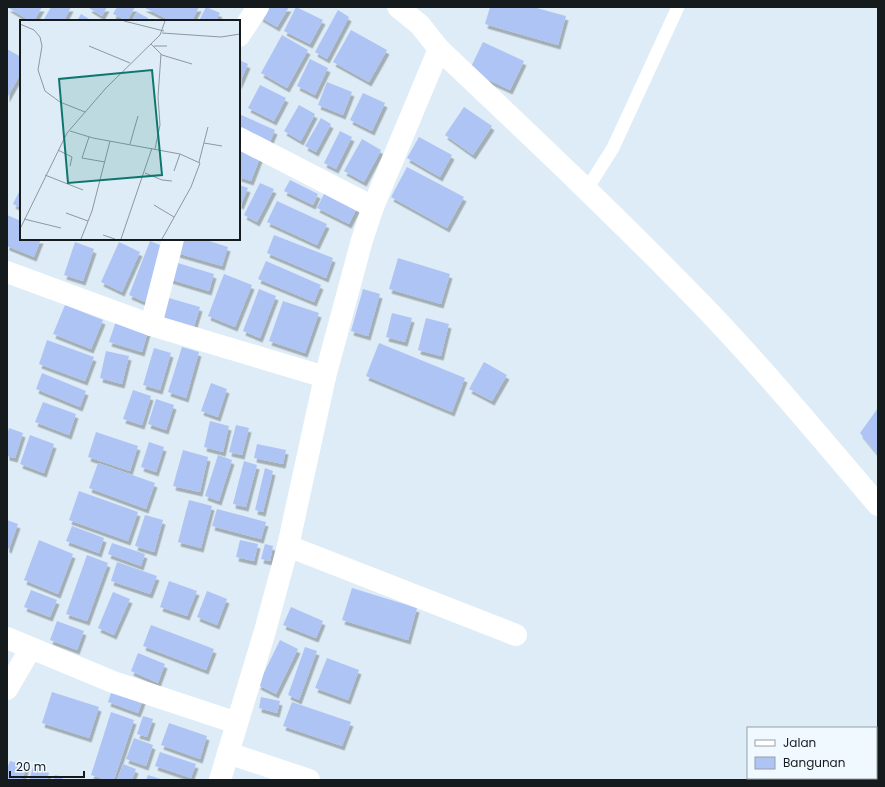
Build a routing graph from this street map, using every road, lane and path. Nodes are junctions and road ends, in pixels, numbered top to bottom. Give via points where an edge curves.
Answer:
1 (258, 7) edge
2 (398, 7) edge
3 (678, 7) edge
4 (240, 34) edge
5 (439, 49) junction
6 (240, 139) edge
7 (587, 189) junction
8 (373, 207) junction
9 (173, 240) edge
10 (7, 272) edge
11 (150, 325) junction
12 (325, 377) junction
13 (878, 505) edge
14 (288, 546) junction
15 (516, 635) dead end
16 (7, 638) edge
17 (31, 648) junction
18 (7, 689) edge
19 (237, 723) junction
20 (228, 753) junction
21 (220, 780) edge
22 (309, 780) edge

1 - 4 street
2 - 5 street via 420,25
3 - 7 lane via 614,148
5 - 7 street
5 - 8 street
6 - 8 street
7 - 13 street via 724,328
8 - 12 street
9 - 11 street
10 - 11 street
11 - 12 street
12 - 14 street
14 - 15 street
14 - 19 street
16 - 17 street
17 - 18 street
17 - 19 street via 113,682
19 - 20 street
20 - 21 street
20 - 22 street

